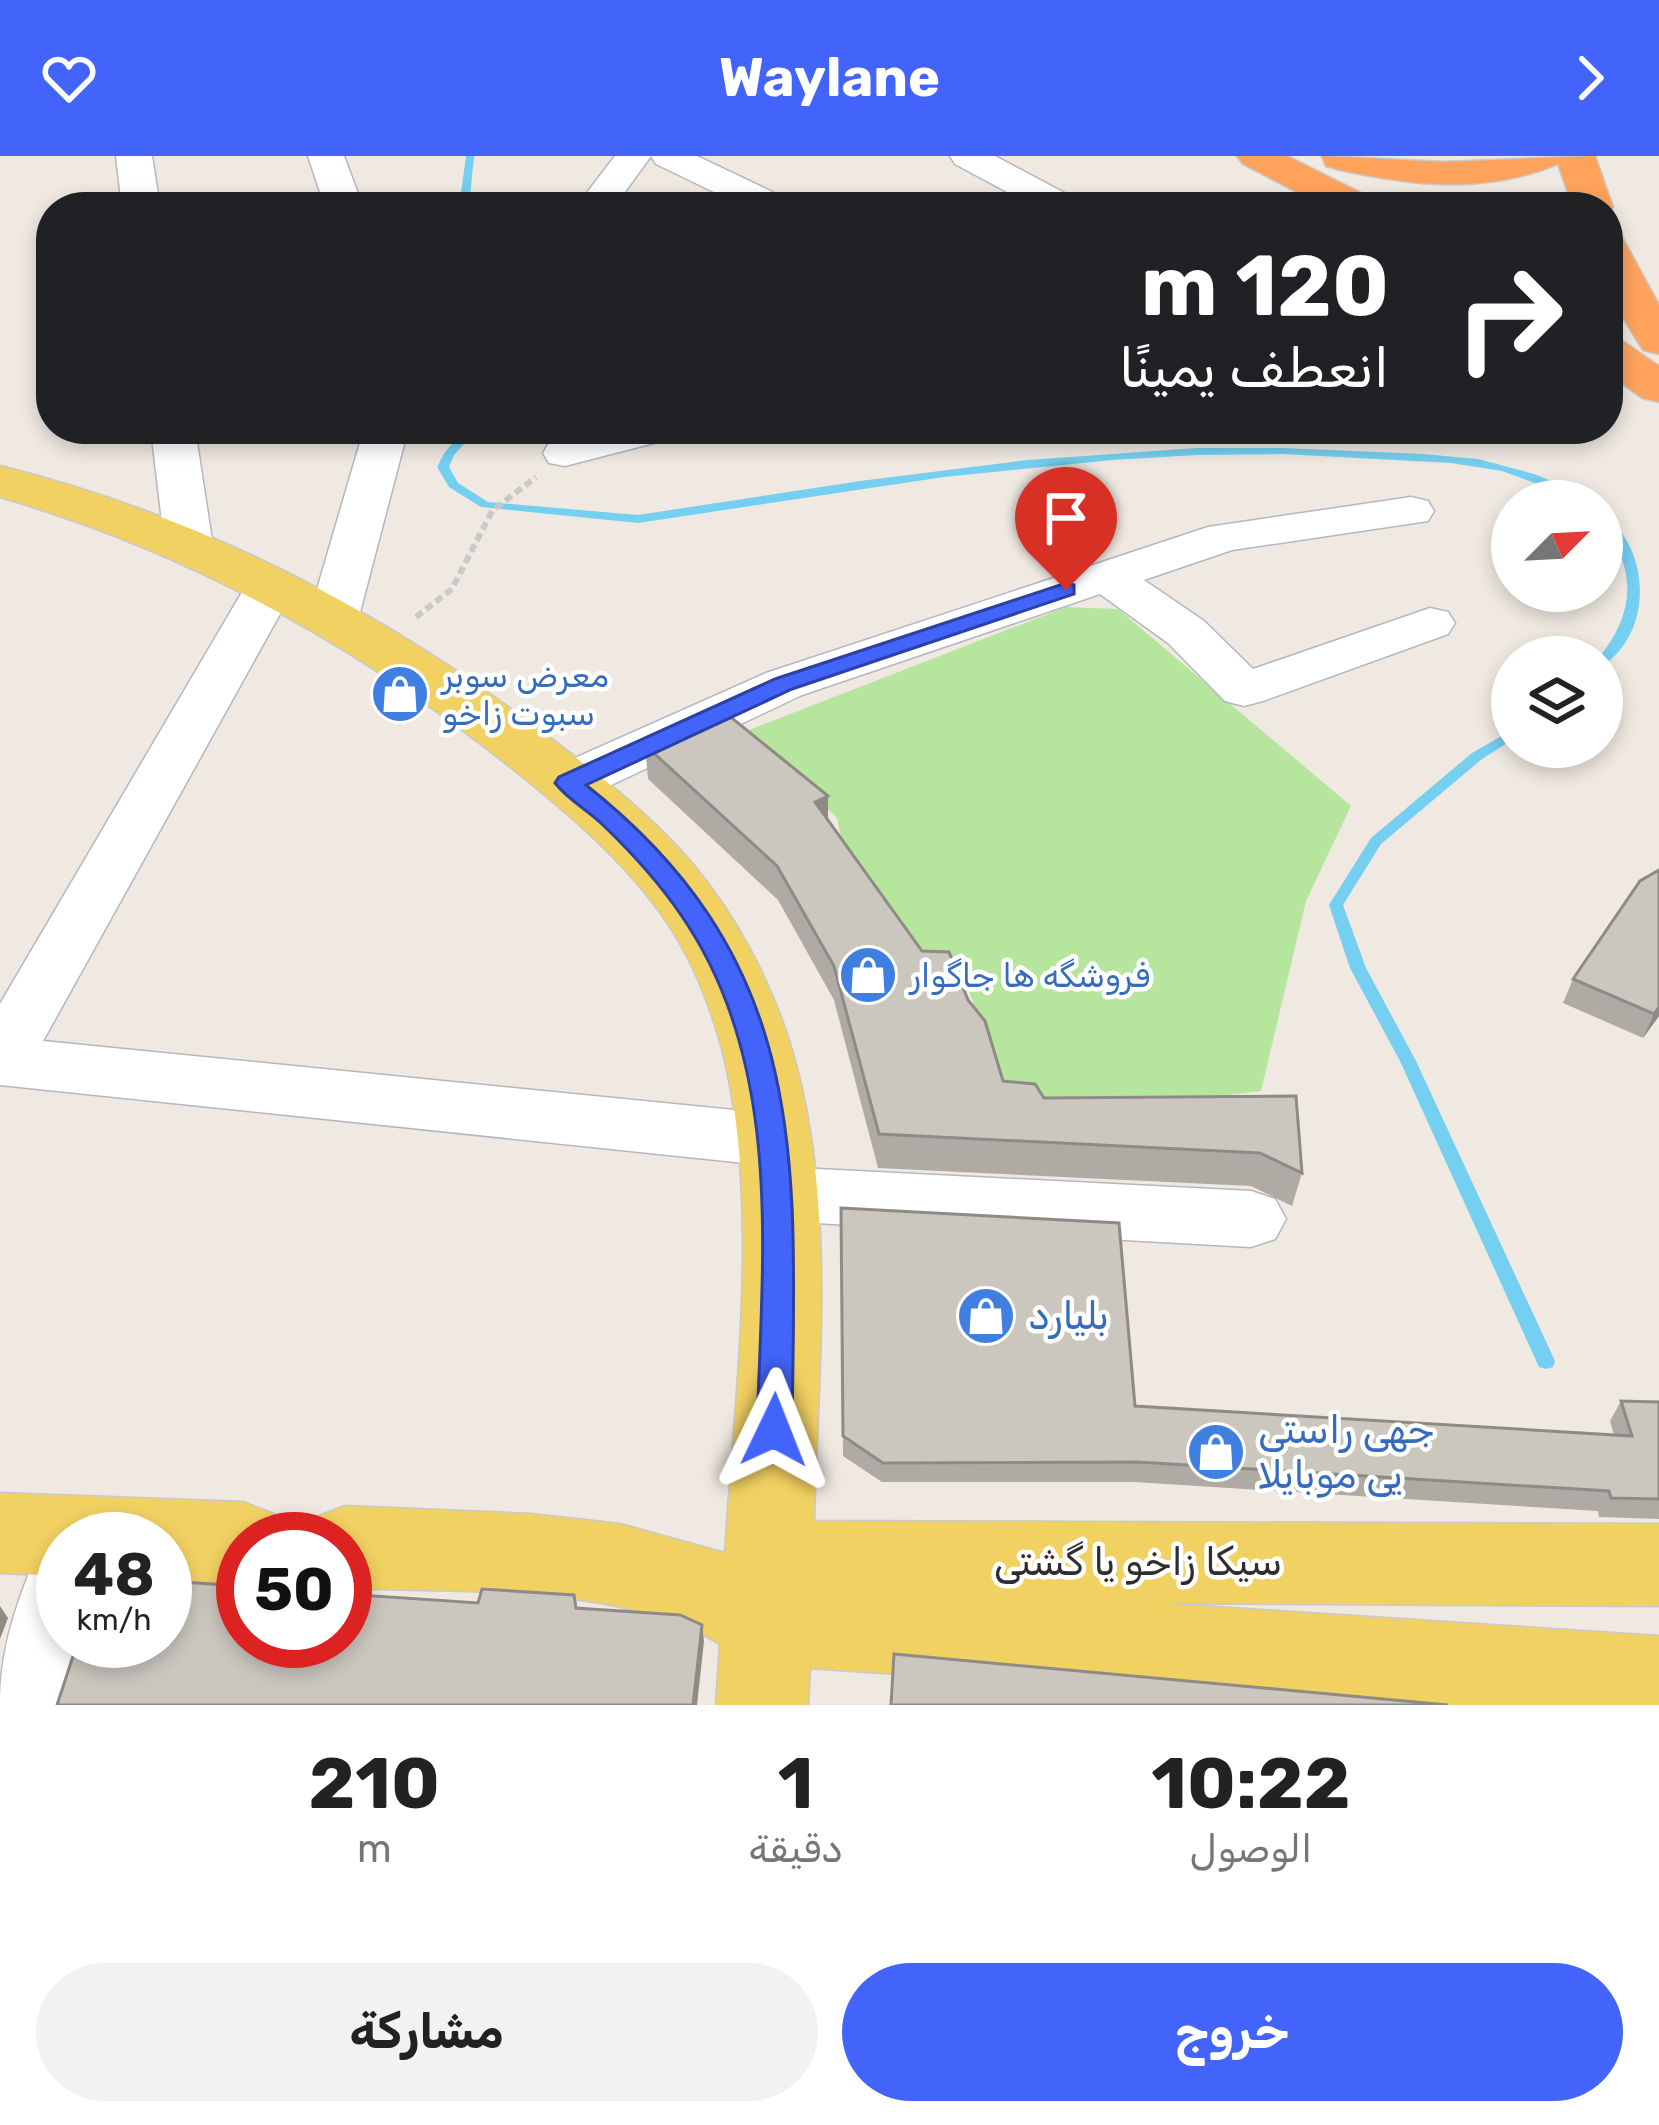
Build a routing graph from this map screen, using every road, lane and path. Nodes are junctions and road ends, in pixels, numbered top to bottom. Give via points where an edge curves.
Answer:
1 (134, 156) edge
2 (326, 156) edge
3 (633, 156) edge
4 (669, 156) edge
5 (968, 156) edge
6 (1257, 156) edge
7 (1544, 156) edge
8 (1575, 156) edge
9 (1337, 157) edge
10 (139, 192) edge
11 (339, 192) edge
12 (606, 192) edge
13 (743, 192) edge
14 (1035, 192) edge
15 (1328, 192) edge
16 (1401, 192) edge
17 (1588, 192) edge
18 (1623, 283) edge
19 (1623, 344) edge
20 (1659, 344) edge
21 (1623, 356) edge
22 (1659, 388) edge
23 (174, 444) edge
24 (382, 444) edge
25 (602, 444) edge
26 (565, 454) joint
27 (3, 486) edge
28 (1411, 511) dead end
29 (189, 547) junction
30 (1106, 576) junction
31 (270, 587) junction
32 (333, 620) junction
33 (1430, 622) dead end
34 (396, 656) junction
35 (568, 783) junction
36 (0, 1060) edge
37 (777, 1167) junction
38 (1251, 1219) dead end
39 (372, 1548) edge
40 (1659, 1565) edge
41 (766, 1630) edge
42 (38, 1668) edge
43 (1659, 1681) edge
44 (27, 1705) edge

1 - 10 street
2 - 11 street
3 - 12 street
4 - 13 street
5 - 14 street
6 - 15 highway
7 - 9 highway via 1462,173
8 - 17 highway
9 - 16 highway
18 - 20 highway
19 - 20 highway
21 - 22 highway
23 - 29 street
24 - 32 street
25 - 26 street
26 - 34 path via 492,511 452,589 416,617
27 - 29 main road
28 - 30 street via 1225,537
29 - 31 main road
30 - 33 street via 1186,632 1244,690
30 - 35 street via 784,684
31 - 32 main road
31 - 36 street
32 - 34 main road
34 - 35 main road
35 - 37 main road via 653,860 720,956 763,1073
36 - 37 street
37 - 38 street
37 - 41 main road
39 - 41 main road via 620,1566 707,1588
40 - 41 main road, سیکا زاخو یا گشتى via 1505,1561
41 - 43 main road
42 - 44 street

